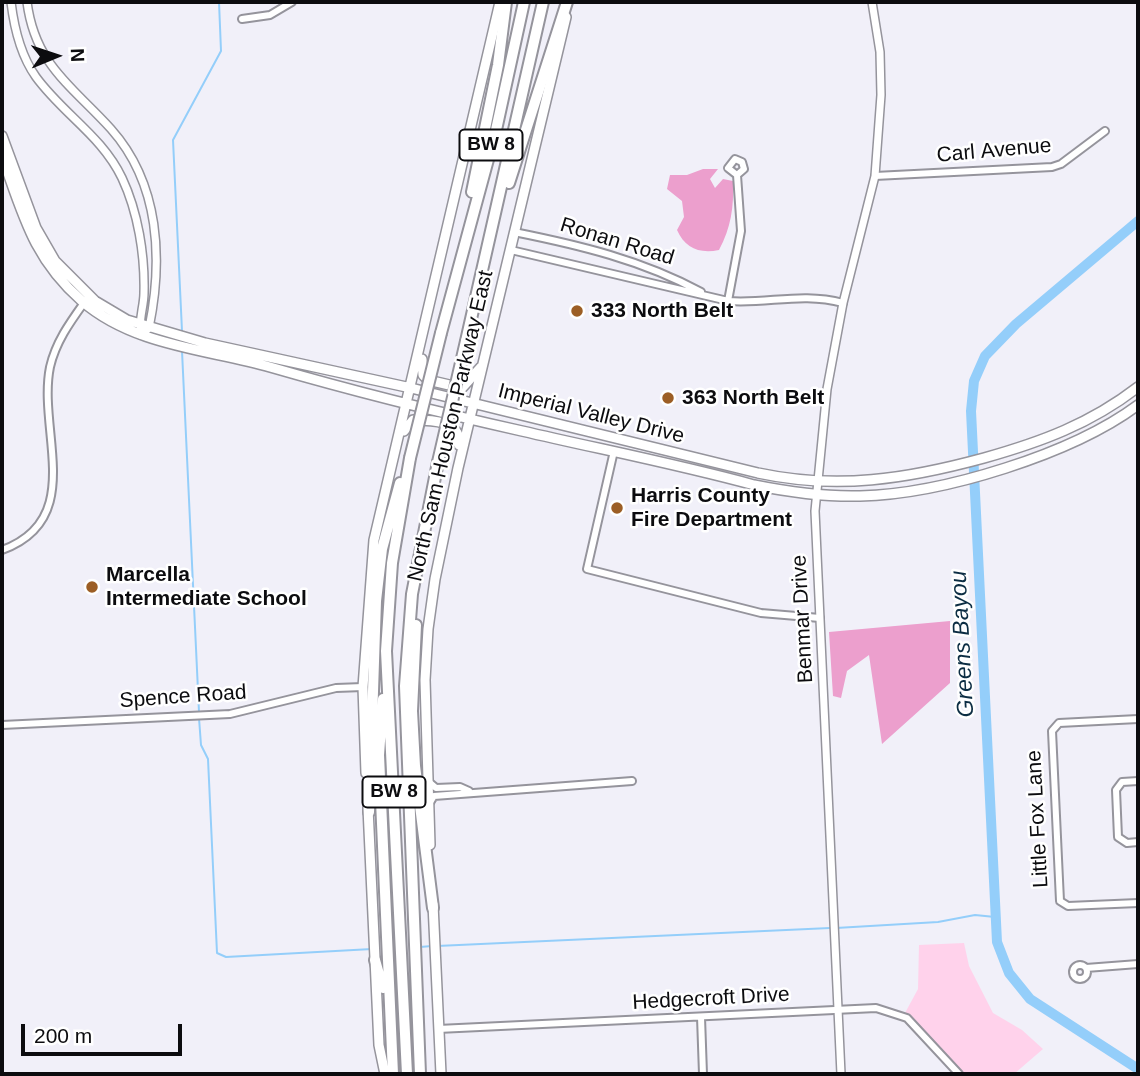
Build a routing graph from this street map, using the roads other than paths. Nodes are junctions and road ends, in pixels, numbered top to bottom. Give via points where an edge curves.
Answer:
1 (11, 2) edge
2 (27, 2) edge
3 (292, 2) edge
4 (500, 2) edge
5 (506, 2) edge
6 (543, 2) edge
7 (568, 2) edge
8 (872, 2) edge
9 (524, 3) edge
10 (242, 19) dead end
11 (50, 66) junction
12 (36, 76) junction
13 (1105, 131) dead end
14 (2, 136) edge
15 (125, 149) junction
16 (2, 156) edge
17 (110, 157) junction
18 (737, 175) dead end
19 (876, 176) junction
20 (15, 181) junction
21 (514, 232) junction
22 (491, 239) junction
23 (511, 250) junction
24 (638, 263) junction
25 (633, 278) junction
26 (454, 284) junction
27 (705, 294) junction
28 (87, 299) junction
29 (728, 301) junction
30 (843, 303) junction
31 (149, 328) junction
32 (140, 330) junction
33 (423, 336) junction
34 (170, 339) junction
35 (193, 344) junction
36 (484, 362) junction
37 (304, 364) junction
38 (300, 377) junction
39 (1138, 387) edge
40 (411, 388) junction
41 (408, 403) junction
42 (474, 403) junction
43 (1138, 405) edge
44 (470, 418) junction
45 (592, 433) junction
46 (397, 442) junction
47 (589, 446) junction
48 (614, 451) junction
49 (410, 458) junction
50 (458, 468) junction
51 (905, 478) junction
52 (817, 482) junction
53 (907, 491) junction
54 (816, 495) junction
55 (2, 550) edge
56 (419, 551) junction
57 (820, 618) junction
58 (386, 651) junction
59 (363, 687) junction
60 (1138, 719) edge
61 (2, 725) edge
62 (427, 780) junction
63 (632, 781) dead end
64 (1138, 781) edge
65 (469, 791) junction
66 (428, 806) junction
67 (369, 812) junction
68 (1138, 842) edge
69 (1138, 903) edge
70 (433, 908) junction
71 (375, 960) junction
72 (1138, 964) edge
73 (1086, 968) dead end
74 (838, 1009) junction
75 (701, 1017) junction
76 (438, 1029) junction
77 (385, 1074) edge
78 (392, 1074) edge
79 (407, 1074) edge
80 (420, 1074) edge
81 (440, 1074) edge
82 (703, 1074) edge
83 (841, 1074) edge
84 (959, 1074) edge

1 - 12 street via 19,40
2 - 11 street via 34,33
3 - 10 street via 270,15
4 - 33 main road
5 - 26 highway via 498,65
6 - 22 highway, North Sam Houston Parkway East / BW 8
7 - 21 main road, North Sam Houston Parkway East
7 - 22 highway
8 - 19 street, Benmar Drive via 881,94
9 - 26 highway, North Sam Houston Parkway East / BW 8 via 496,130
11 - 12 street
11 - 15 street
12 - 17 street
13 - 19 street, Carl Avenue via 1052,167
14 - 20 main road, Imperial Valley Drive
15 - 17 street
15 - 31 street via 142,183 155,232 158,270
16 - 20 main road, Imperial Valley Drive
17 - 32 street via 128,191 137,223 145,296
18 - 29 street via 740,231
19 - 30 street, Benmar Drive
20 - 28 main road, Imperial Valley Drive via 27,229 54,266
21 - 23 main road, North Sam Houston Parkway East
21 - 24 street, Ronan Road
22 - 56 highway, North Sam Houston Parkway East / BW 8, bridge
23 - 25 street, Ronan Road
23 - 36 main road, North Sam Houston Parkway East
24 - 25 street
24 - 27 street, Ronan Road
25 - 27 street, Ronan Road
26 - 49 highway, North Sam Houston Parkway East / BW 8, bridge
27 - 29 street, Ronan Road
28 - 32 main road, Imperial Valley Drive via 106,318
28 - 55 street via 60,338 50,367 53,481 48,508 25,539
29 - 30 street, Ronan Road via 801,296
30 - 52 street, Benmar Drive
31 - 32 main road, Imperial Valley Drive
31 - 34 main road, Imperial Valley Drive
32 - 34 main road, Imperial Valley Drive
33 - 36 main road via 421,368 428,380 462,388
33 - 40 main road
34 - 35 main road, Imperial Valley Drive
35 - 37 main road, Imperial Valley Drive
35 - 38 main road, Imperial Valley Drive
36 - 42 main road, North Sam Houston Parkway East
37 - 38 main road
37 - 40 main road, Imperial Valley Drive
38 - 41 main road, Imperial Valley Drive
39 - 51 main road, Imperial Valley Drive via 1077,427 1039,443
40 - 41 main road
40 - 42 main road, Imperial Valley Drive
41 - 44 main road, Imperial Valley Drive
41 - 46 main road
42 - 44 main road, North Sam Houston Parkway East
42 - 45 main road, Imperial Valley Drive
43 - 53 main road, Imperial Valley Drive via 1064,447
44 - 47 main road, Imperial Valley Drive
44 - 50 main road, North Sam Houston Parkway East
45 - 47 main road
45 - 52 main road, Imperial Valley Drive via 777,477
46 - 50 main road via 413,420 454,427 460,439
46 - 59 main road via 373,551
47 - 48 main road, Imperial Valley Drive
48 - 54 main road, Imperial Valley Drive
48 - 57 street via 587,569 761,612
49 - 58 highway, North Sam Houston Parkway East / BW 8 via 392,562
49 - 67 highway via 382,549
50 - 62 main road, North Sam Houston Parkway East via 428,629
51 - 52 main road, Imperial Valley Drive
51 - 53 main road
52 - 54 street, Benmar Drive
53 - 54 main road, Imperial Valley Drive
54 - 57 street, Benmar Drive
56 - 70 highway via 412,711
56 - 80 highway, North Sam Houston Parkway East / BW 8 via 405,686
57 - 74 street, Benmar Drive
58 - 78 highway via 379,755
58 - 79 highway, North Sam Houston Parkway East / BW 8
59 - 61 street, Spence Road via 336,688 243,712
59 - 67 main road
60 - 69 street, Little Fox Lane via 1053,726 1060,901 1068,906
62 - 65 street via 436,788
62 - 66 main road, North Sam Houston Parkway East
63 - 65 street
64 - 68 street via 1122,782 1116,790 1118,837 1127,843
65 - 66 street via 434,796
66 - 70 main road, North Sam Houston Parkway East
67 - 71 main road
70 - 76 main road, North Sam Houston Parkway East
71 - 77 main road
71 - 78 highway via 381,974
72 - 73 street
74 - 75 street, Hedgecroft Drive
74 - 83 street, Benmar Drive
74 - 84 street, Hedgecroft Drive via 876,1009 906,1018
75 - 76 street, Hedgecroft Drive
75 - 82 street
76 - 81 main road, North Sam Houston Parkway East

